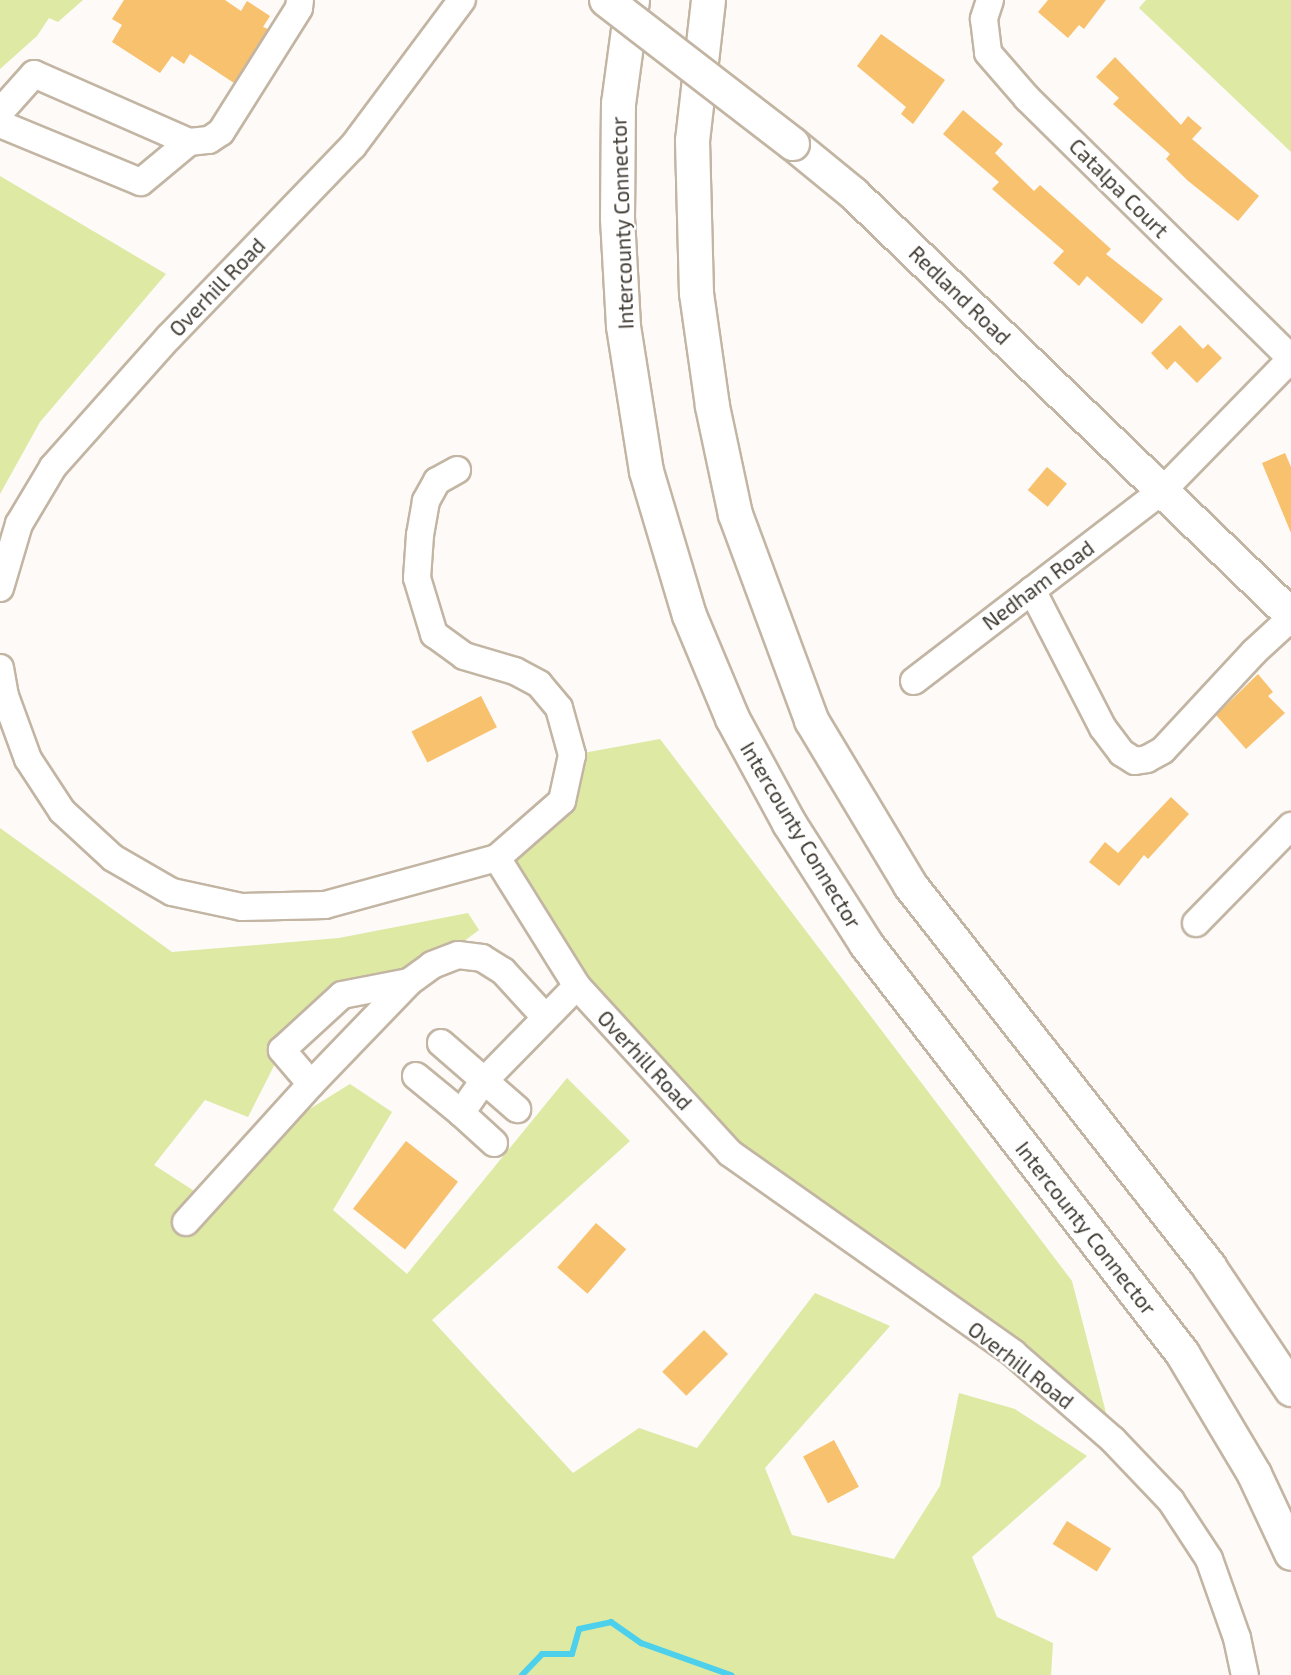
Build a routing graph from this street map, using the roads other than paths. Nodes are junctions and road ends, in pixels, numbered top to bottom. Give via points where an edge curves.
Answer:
1 (300, 0) edge
2 (462, 0) edge
3 (606, 0) edge
4 (632, 0) edge
5 (708, 0) edge
6 (990, 0) edge
7 (0, 112) edge
8 (0, 124) edge
9 (189, 142) junction
10 (1291, 358) edge
11 (456, 470) dead end
12 (1163, 490) junction
13 (0, 588) edge
14 (1032, 590) junction
15 (1291, 617) edge
16 (0, 668) edge
17 (914, 681) dead end
18 (1291, 826) edge
19 (497, 858) junction
20 (1196, 923) dead end
21 (409, 982) junction
22 (577, 986) junction
23 (545, 1017) junction
24 (441, 1043) dead end
25 (416, 1076) dead end
26 (483, 1082) junction
27 (311, 1084) junction
28 (517, 1109) dead end
29 (461, 1113) junction
30 (494, 1143) dead end
31 (186, 1222) dead end
32 (1291, 1389) edge
33 (1291, 1553) edge
34 (1245, 1675) edge

1 - 9 street via 299,8 221,132 209,140
2 - 13 street, Overhill Road via 353,146 169,337 60,459 19,524
3 - 12 main road, Redland Road, bridge via 854,194
4 - 33 highway, Intercounty Connector via 618,103 617,218 623,326 646,471 689,615 732,718 789,823 866,944 1182,1353 1254,1474
5 - 32 highway via 692,140 696,294 712,406 735,514 811,720 910,885 1209,1267
6 - 10 street, Catalpa Court via 984,19 988,53 1027,98
7 - 9 street via 34,74
8 - 9 street via 141,182
10 - 12 street, Nedham Road
11 - 19 street via 437,481 426,501 420,535 417,578 434,634 464,656 515,671 539,684 559,708 572,755 562,801
12 - 14 street, Nedham Road
12 - 15 main road, Redland Road
14 - 15 street via 1104,728 1122,753 1135,760 1147,759 1163,750
14 - 17 street, Nedham Road
16 - 19 street via 4,696 28,759 62,811 113,858 172,892 242,908 325,905
18 - 20 street
19 - 22 street, Overhill Road
21 - 23 street via 432,965 458,955 482,958 503,971
21 - 27 street
21 - 27 street via 342,995 282,1050
22 - 23 street
22 - 34 street, Overhill Road via 730,1153 1013,1353 1113,1440 1171,1501 1209,1559 1237,1638
23 - 26 street
24 - 26 street
25 - 29 street
26 - 28 street
26 - 29 street
27 - 31 street
29 - 30 street

